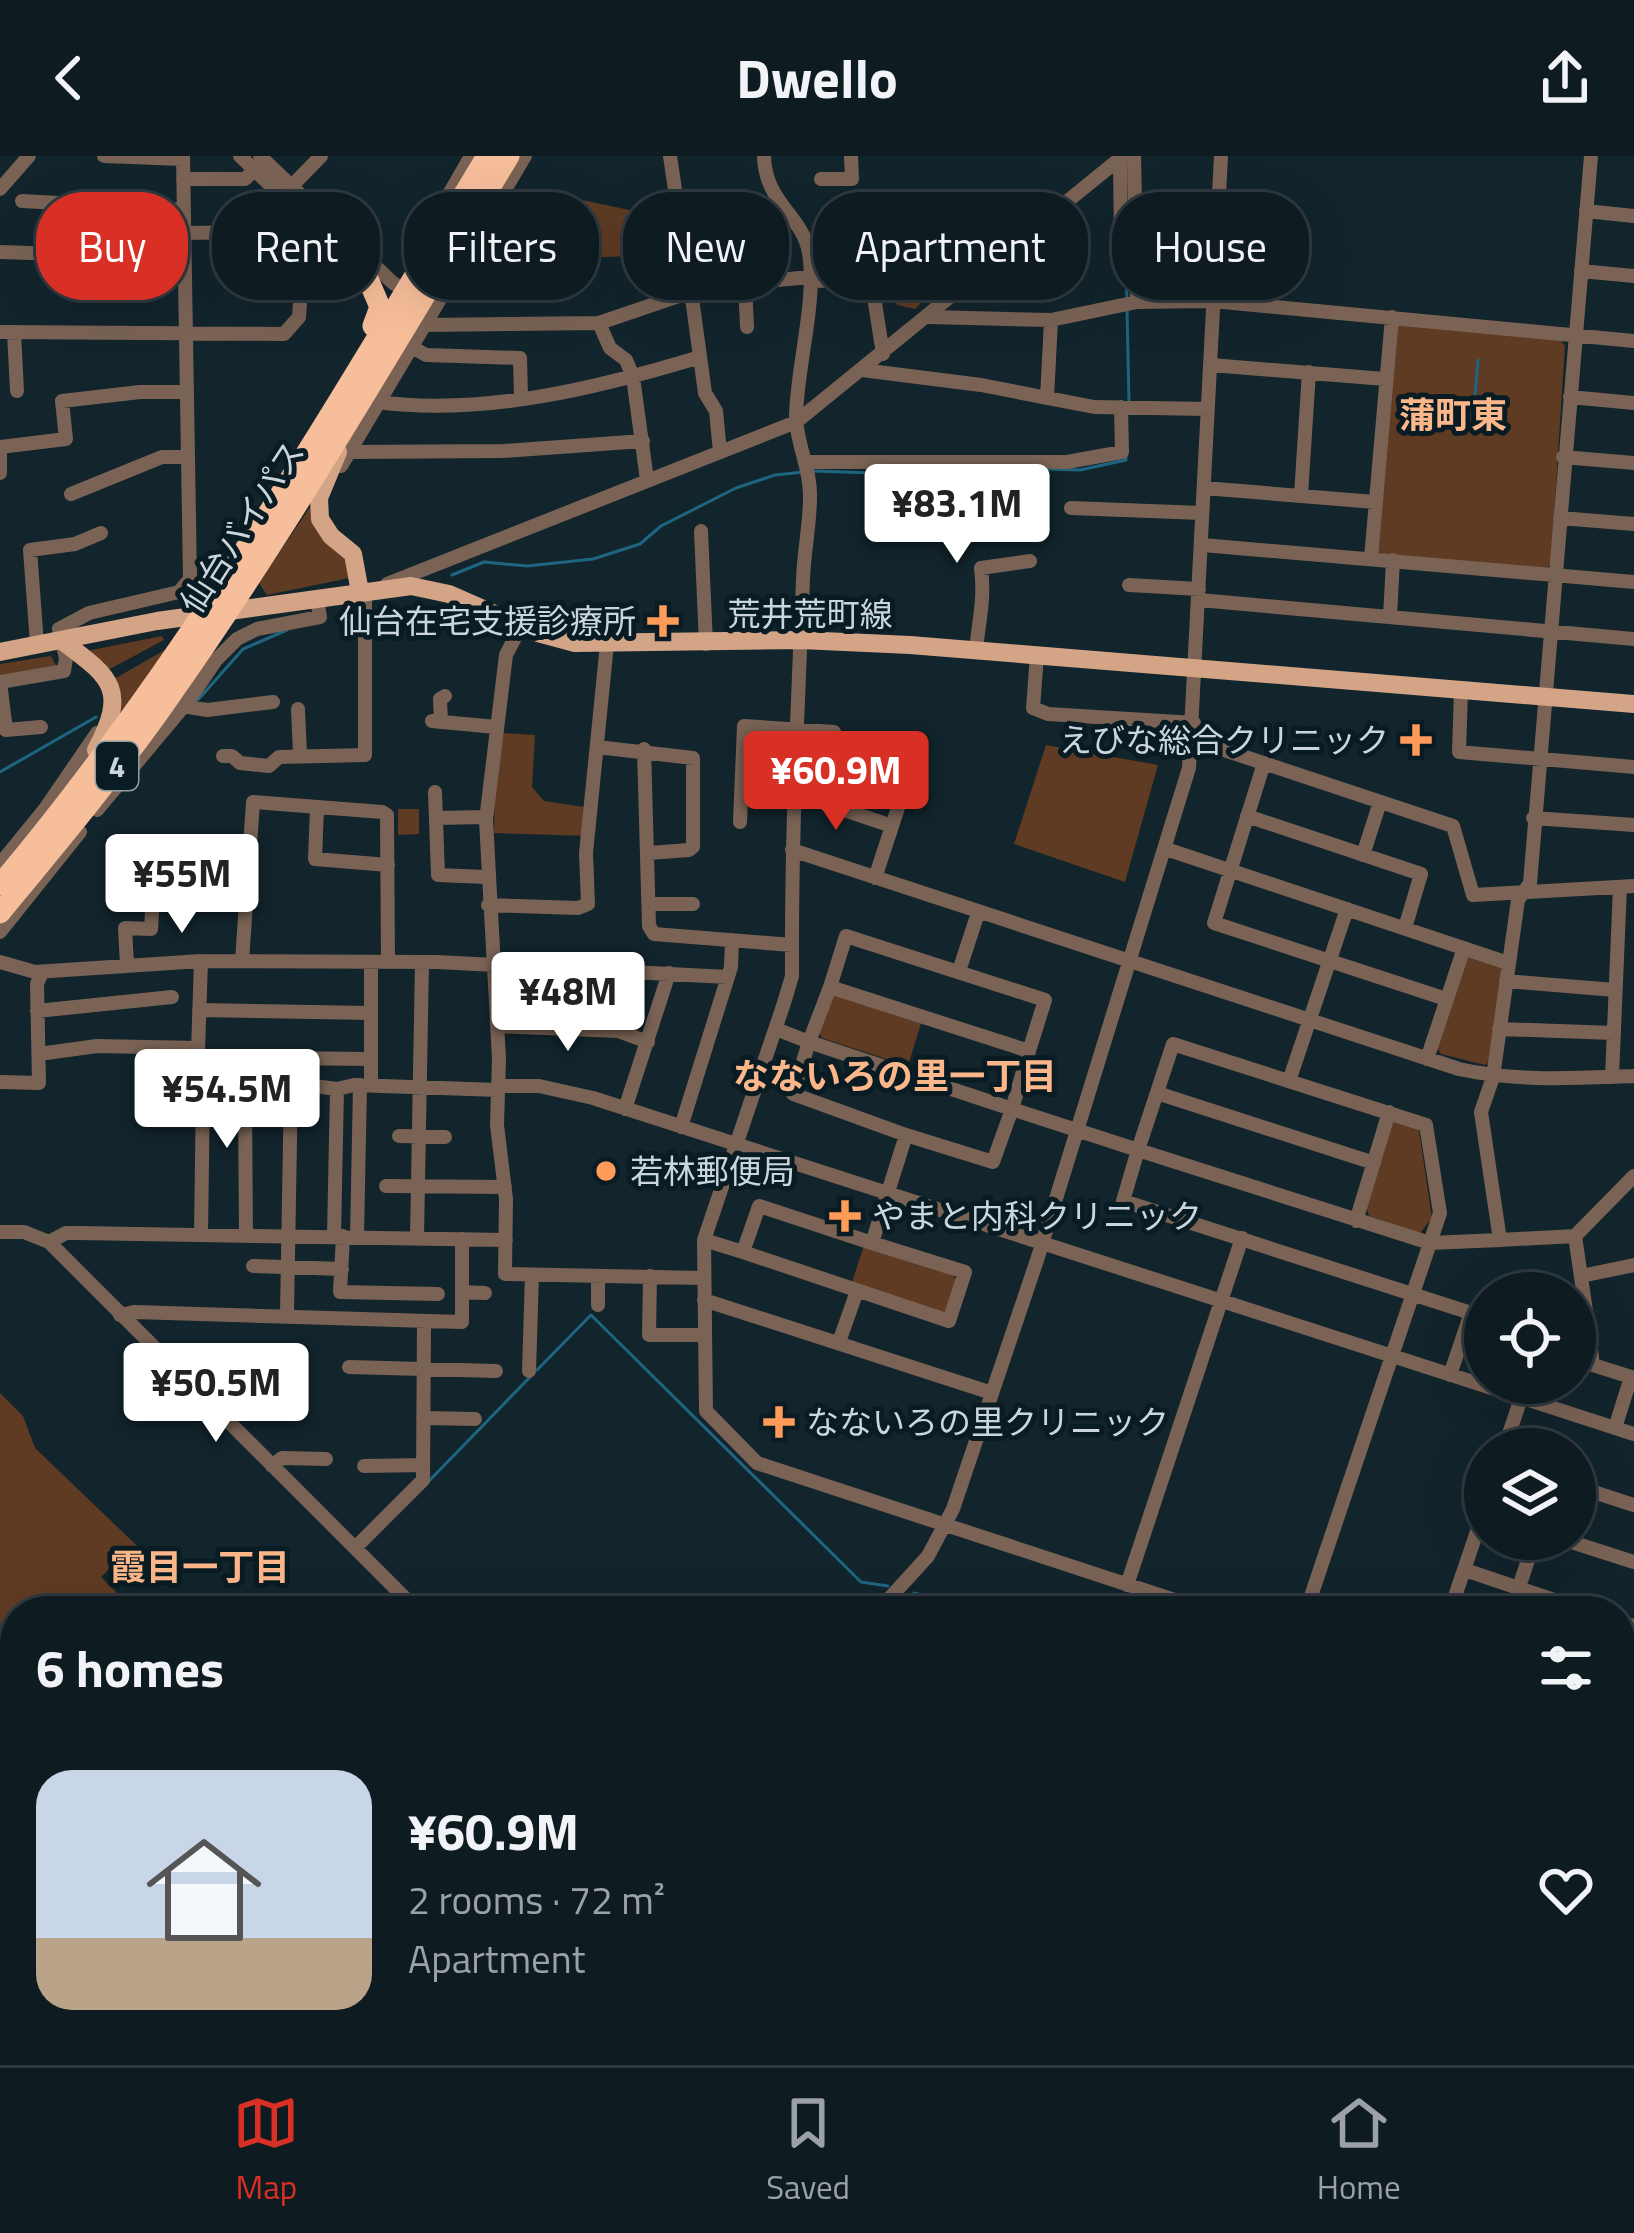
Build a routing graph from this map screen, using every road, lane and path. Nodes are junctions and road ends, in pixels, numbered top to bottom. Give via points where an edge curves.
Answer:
1 (28, 156) edge
2 (104, 156) edge
3 (240, 156) edge
4 (321, 156) edge
5 (472, 156) edge
6 (488, 156) edge
7 (508, 156) edge
8 (525, 156) edge
9 (670, 156) edge
10 (764, 156) edge
11 (851, 156) edge
12 (1220, 156) edge
13 (1591, 156) edge
14 (1126, 157) edge
15 (183, 158) edge
16 (257, 162) edge
17 (183, 179) junction
18 (821, 179) dead end
19 (0, 189) edge
20 (288, 191) joint
21 (183, 192) edge
22 (451, 192) edge
23 (466, 192) edge
24 (675, 192) edge
25 (774, 192) edge
26 (1124, 192) edge
27 (22, 202) dead end
28 (36, 203) edge
29 (1586, 211) junction
30 (1634, 215) edge
31 (789, 217) edge
32 (0, 252) edge
33 (36, 253) edge
34 (1581, 271) junction
35 (1634, 276) edge
36 (380, 277) edge
37 (810, 279) junction
38 (789, 280) edge
39 (380, 287) edge
40 (185, 300) edge
41 (300, 300) edge
42 (377, 300) edge
43 (414, 300) edge
44 (666, 300) edge
45 (693, 300) edge
46 (746, 300) edge
47 (1212, 301) junction
48 (1129, 303) junction
49 (412, 307) junction
50 (928, 317) junction
51 (1392, 317) junction
52 (1051, 320) junction
53 (599, 323) junction
54 (747, 327) dead end
55 (7, 332) edge
56 (185, 334) junction
57 (1576, 335) junction
58 (1634, 341) edge
59 (410, 346) junction
60 (883, 354) junction
61 (700, 357) junction
62 (361, 361) junction
63 (1211, 364) junction
64 (862, 370) junction
65 (1309, 372) junction
66 (633, 377) junction
67 (1385, 379) junction
68 (17, 391) dead end
69 (185, 392) junction
70 (1570, 397) junction
71 (520, 398) junction
72 (1047, 398) junction
73 (1634, 403) edge
74 (368, 406) junction
75 (1127, 407) junction
76 (1208, 409) junction
77 (796, 422) junction
78 (644, 441) junction
79 (0, 450) edge
80 (347, 452) junction
81 (720, 452) junction
82 (1563, 457) junction
83 (187, 458) junction
84 (1634, 463) edge
85 (807, 464) junction
86 (0, 473) edge
87 (646, 480) junction
88 (1204, 488) junction
89 (71, 494) dead end
90 (1300, 495) junction
91 (1376, 502) junction
92 (1071, 508) dead end
93 (1202, 513) junction
94 (1560, 518) junction
95 (1634, 524) edge
96 (701, 531) dead end
97 (101, 533) dead end
98 (1202, 545) junction
99 (353, 554) junction
100 (1371, 559) junction
101 (1394, 560) junction
102 (1030, 561) dead end
103 (1555, 575) junction
104 (1634, 582) edge
105 (1130, 586) dead end
106 (368, 590) junction
107 (1199, 594) junction
108 (317, 599) junction
109 (215, 614) junction
110 (1390, 617) junction
111 (521, 626) junction
112 (1551, 631) junction
113 (1634, 639) edge
114 (801, 640) junction
115 (37, 644) junction
116 (608, 644) junction
117 (706, 644) junction
118 (64, 649) junction
119 (976, 650) junction
120 (0, 652) edge
121 (1037, 655) junction
122 (1197, 668) junction
123 (1461, 691) junction
124 (445, 696) dead end
125 (1546, 697) junction
126 (273, 702) dead end
127 (1634, 704) edge
128 (298, 709) dead end
129 (172, 711) junction
130 (1194, 723) junction
131 (496, 727) junction
132 (41, 728) dead end
133 (797, 728) junction
134 (834, 732) dead end
135 (1194, 740) junction
136 (597, 747) junction
137 (644, 749) junction
138 (300, 754) junction
139 (796, 754) junction
140 (223, 756) dead end
141 (1540, 758) junction
142 (1264, 763) junction
143 (1634, 766) edge
144 (435, 792) dead end
145 (794, 794) junction
146 (71, 796) junction
147 (1380, 802) junction
148 (317, 807) junction
149 (1247, 816) junction
150 (486, 817) junction
151 (436, 818) junction
152 (1534, 818) junction
153 (740, 822) dead end
154 (1634, 825) edge
155 (892, 826) junction
156 (1166, 849) junction
157 (792, 850) junction
158 (649, 854) junction
159 (1364, 855) junction
160 (0, 864) edge
161 (388, 865) junction
162 (1232, 872) junction
163 (487, 877) junction
164 (875, 878) junction
165 (0, 885) edge
166 (1627, 887) edge
167 (1523, 892) junction
168 (153, 893) dead end
169 (692, 903) dead end
170 (488, 904) junction
171 (649, 904) junction
172 (1347, 909) junction
173 (0, 913) edge
174 (978, 913) junction
175 (1405, 928) junction
176 (0, 932) edge
177 (732, 940) junction
178 (792, 945) junction
179 (1464, 948) junction
180 (201, 961) junction
181 (242, 961) junction
182 (1330, 961) junction
183 (0, 962) edge
184 (371, 962) junction
185 (388, 962) junction
186 (422, 962) junction
187 (1128, 962) junction
188 (1508, 963) junction
189 (493, 964) junction
190 (127, 965) junction
191 (959, 971) junction
192 (42, 972) junction
193 (669, 974) junction
194 (728, 976) junction
195 (1506, 981) junction
196 (830, 986) junction
197 (1615, 990) junction
198 (172, 998) dead end
199 (1446, 999) junction
200 (199, 1010) junction
201 (37, 1011) junction
202 (371, 1012) junction
203 (1310, 1021) junction
204 (496, 1026) junction
205 (776, 1029) junction
206 (1499, 1029) junction
207 (1614, 1033) junction
208 (648, 1042) junction
209 (809, 1042) junction
210 (1029, 1051) junction
211 (198, 1052) junction
212 (39, 1054) junction
213 (371, 1059) junction
214 (1427, 1059) junction
215 (1634, 1076) edge
216 (1492, 1077) junction
217 (1612, 1077) junction
218 (1289, 1081) junction
219 (0, 1082) edge
220 (365, 1085) junction
221 (419, 1087) junction
222 (498, 1088) junction
223 (337, 1089) junction
224 (1157, 1094) junction
225 (245, 1104) dead end
226 (625, 1109) junction
227 (1012, 1109) junction
228 (1390, 1112) junction
229 (681, 1127) junction
230 (1075, 1130) junction
231 (906, 1135) junction
232 (399, 1136) dead end
233 (418, 1136) junction
234 (445, 1137) dead end
235 (739, 1144) junction
236 (1138, 1150) junction
237 (1374, 1163) junction
238 (1634, 1176) edge
239 (418, 1185) junction
240 (386, 1186) dead end
241 (505, 1187) junction
242 (889, 1193) junction
243 (1356, 1221) junction
244 (0, 1232) edge
245 (200, 1234) junction
246 (246, 1236) junction
247 (287, 1236) junction
248 (345, 1236) junction
249 (1575, 1236) junction
250 (417, 1238) junction
251 (1241, 1238) junction
252 (462, 1239) junction
253 (506, 1240) junction
254 (704, 1240) junction
255 (1043, 1240) junction
256 (1500, 1240) junction
257 (49, 1243) junction
258 (872, 1243) junction
259 (1430, 1243) junction
260 (743, 1252) junction
261 (1634, 1265) edge
262 (253, 1266) dead end
263 (290, 1267) junction
264 (342, 1269) junction
265 (1580, 1272) edge
266 (1596, 1273) edge
267 (532, 1275) junction
268 (598, 1276) junction
269 (650, 1276) junction
270 (703, 1279) junction
271 (857, 1291) junction
272 (462, 1292) junction
273 (485, 1293) dead end
274 (438, 1294) dead end
275 (1414, 1294) junction
276 (1221, 1299) junction
277 (704, 1300) junction
278 (598, 1306) dead end
279 (1464, 1310) edge
280 (120, 1315) junction
281 (287, 1315) junction
282 (424, 1322) junction
283 (704, 1335) junction
284 (839, 1342) junction
285 (1464, 1345) edge
286 (1393, 1357) junction
287 (1596, 1366) edge
288 (349, 1367) dead end
289 (423, 1370) junction
290 (529, 1370) dead end
291 (496, 1371) dead end
292 (1633, 1372) edge
293 (1450, 1375) junction
294 (1464, 1380) edge
295 (992, 1393) junction
296 (1540, 1404) edge
297 (423, 1418) junction
298 (475, 1419) dead end
299 (1615, 1428) junction
300 (1634, 1435) edge
301 (326, 1460) dead end
302 (276, 1462) junction
303 (423, 1465) junction
304 (364, 1466) dead end
305 (1596, 1493) edge
306 (1634, 1505) edge
307 (946, 1525) junction
308 (356, 1548) junction
309 (1596, 1550) edge
310 (1468, 1560) edge
311 (1528, 1560) edge
312 (1634, 1562) edge
313 (1465, 1570) junction
314 (1127, 1585) junction
315 (1519, 1589) junction
316 (403, 1596) edge
317 (892, 1596) edge
318 (1161, 1596) edge
319 (1311, 1596) edge
320 (1455, 1596) edge
321 (1516, 1596) edge
322 (1541, 1596) edge

1 - 19 street
2 - 15 street
3 - 16 street
4 - 20 street
5 - 22 street
6 - 23 highway, 仙台バイパス / 4
7 - 49 highway, 仙台バイパス / 4
8 - 49 street
9 - 24 street
10 - 25 street
11 - 18 street via 852,179
12 - 47 street
13 - 29 street
14 - 26 street
14 - 48 street
14 - 50 street
15 - 17 street
16 - 17 street via 245,179
16 - 20 street
17 - 21 street
27 - 28 street
29 - 30 street
29 - 34 street
31 - 37 street via 803,234
32 - 33 street
34 - 35 street
34 - 57 street
36 - 49 street
37 - 38 street
37 - 60 street via 864,280
37 - 77 street
39 - 49 street
40 - 56 street
41 - 56 street via 284,334
42 - 62 highway
43 - 49 highway, 仙台バイパス / 4
44 - 53 street
45 - 61 street
46 - 54 street
47 - 48 street
47 - 51 street
47 - 63 street
48 - 52 street
49 - 53 street
49 - 59 street
49 - 62 highway, 仙台バイパス / 4
49 - 74 highway, 仙台バイパス / 4
50 - 52 street
50 - 60 street
51 - 57 street
51 - 67 street
52 - 72 street
53 - 66 street
55 - 56 street
55 - 68 street
56 - 69 street
57 - 58 street
57 - 70 street
59 - 71 street via 426,355 520,358
59 - 74 street
60 - 64 street
61 - 66 street
61 - 81 street
62 - 109 highway, 仙台バイパス / 4 via 301,462 290,462 245,532
63 - 65 street
63 - 76 street
64 - 72 street
64 - 77 street
65 - 67 street
65 - 90 street
66 - 71 street
66 - 78 street
67 - 91 street
69 - 79 street via 62,401 66,439
69 - 83 street
70 - 73 street
70 - 82 street
71 - 74 street
72 - 75 street
74 - 80 street
74 - 99 main road via 318,508 325,528
74 - 109 highway, 仙台バイパス / 4
75 - 76 street
75 - 85 street via 1122,452 1108,456
76 - 88 street
77 - 81 street
77 - 85 street
78 - 80 street
78 - 87 street
79 - 86 street
80 - 99 street via 326,508
81 - 87 street
82 - 84 street
82 - 94 street
83 - 89 street via 162,457
83 - 118 street via 187,585 89,613 59,629
85 - 114 street
87 - 106 street
88 - 90 street
88 - 93 street
90 - 91 street
91 - 100 street
92 - 93 street
93 - 98 street
94 - 95 street
94 - 103 street
96 - 117 street
97 - 115 street via 30,550
98 - 100 street
98 - 107 street
99 - 106 main road
100 - 101 street
101 - 103 street
101 - 110 street
102 - 119 street via 981,568
103 - 104 street
103 - 112 street
105 - 107 street
106 - 108 main road, 荒井荒町線
106 - 111 main road, 荒井荒町線 via 438,591
106 - 138 street via 365,754
107 - 110 street
107 - 122 street
108 - 109 main road, 荒井荒町線
108 - 129 street via 320,617 237,639
109 - 118 main road, 荒井荒町線
109 - 129 highway, 仙台バイパス / 4
109 - 146 highway, 仙台バイパス / 4
110 - 112 street
111 - 116 main road, 荒井荒町線 via 566,642
111 - 131 street via 506,655
112 - 113 street
112 - 125 street
114 - 117 main road, 荒井荒町線
114 - 119 main road, 荒井荒町線
114 - 133 street
115 - 118 main road, 荒井荒町線
115 - 120 main road, 荒井荒町線
116 - 117 main road, 荒井荒町線
116 - 136 street
118 - 132 street via 64,671 0,682 6,730
118 - 146 main road via 107,678 115,709
118 - 160 street via 102,681 105,722
119 - 121 main road, 荒井荒町線
121 - 122 main road, 荒井荒町線
121 - 130 street via 1033,708
122 - 123 main road, 荒井荒町線
122 - 130 street
123 - 125 main road, 荒井荒町線
123 - 141 street via 1459,752
124 - 131 street via 437,722
125 - 127 main road, 荒井荒町線
125 - 141 street
126 - 129 street
128 - 138 street
129 - 173 highway, 仙台バイパス / 4
129 - 176 street
130 - 135 street
131 - 150 street
133 - 134 street
133 - 139 street
133 - 153 street via 743,726
135 - 142 street
135 - 156 street
136 - 137 street
136 - 170 street via 588,904
137 - 158 street
137 - 158 street via 693,758 693,847
138 - 140 street via 268,766
139 - 145 street
139 - 155 street via 915,756
141 - 143 street
141 - 152 street
142 - 147 street
142 - 149 street
144 - 151 street
145 - 155 street
145 - 157 street
146 - 165 highway, 仙台バイパス / 4
147 - 159 street
147 - 167 street via 1453,826 1474,896
148 - 161 street via 387,815
148 - 161 street via 315,859
148 - 181 street via 253,802
149 - 159 street
149 - 162 street
150 - 151 street
150 - 163 street
151 - 163 street via 438,875
152 - 154 street
152 - 167 street
155 - 164 street
156 - 162 street
156 - 187 street
157 - 164 street
157 - 178 street
158 - 171 street
159 - 175 street via 1421,874
161 - 185 street
162 - 172 street
162 - 182 street via 1214,923
163 - 170 street
164 - 174 street
166 - 167 street
166 - 197 street
167 - 188 street
168 - 190 street via 151,929 125,928
169 - 171 street
170 - 189 street
171 - 177 street via 654,934
172 - 175 street
172 - 182 street
174 - 187 street
174 - 191 street
175 - 179 street
177 - 178 street
177 - 194 street
178 - 205 street
179 - 188 street
179 - 199 street
180 - 181 street
180 - 190 street
180 - 200 street
181 - 184 street
182 - 199 street
182 - 203 street
183 - 192 street
184 - 185 street
184 - 202 street
185 - 186 street
186 - 189 street
186 - 221 street
187 - 203 street
187 - 230 street
188 - 195 street
189 - 193 street
189 - 204 street
190 - 192 street
191 - 196 street via 846,936
191 - 210 street via 1045,1000
192 - 201 street
193 - 194 street
193 - 208 street
194 - 229 street
195 - 197 street
195 - 206 street
196 - 209 street
196 - 210 street
197 - 207 street
198 - 201 street
199 - 214 street
200 - 202 street
200 - 211 street
201 - 212 street
202 - 213 street
203 - 214 street
203 - 218 street
204 - 208 street via 618,1031
204 - 222 street
205 - 209 street
205 - 235 street
206 - 207 street
206 - 216 street
207 - 217 street
208 - 226 street
209 - 227 street
209 - 231 street via 793,1094
210 - 227 street
211 - 212 street via 97,1046
211 - 213 street
211 - 245 street
212 - 219 street via 39,1083
213 - 220 street
214 - 216 street
215 - 217 street
216 - 217 street
216 - 256 street via 1481,1112
218 - 224 street via 1173,1044
218 - 228 street
220 - 221 street
220 - 223 street
220 - 248 street
221 - 222 street
221 - 233 street
222 - 226 street via 560,1089
222 - 241 street
223 - 247 street via 291,1083
223 - 248 street
224 - 236 street
224 - 237 street
225 - 246 street
226 - 229 street
227 - 230 street
227 - 231 street via 993,1162
228 - 237 street
228 - 259 street via 1426,1125 1440,1214
229 - 235 street
230 - 236 street
230 - 255 street
231 - 242 street
232 - 233 street
233 - 234 street
233 - 239 street
235 - 242 street
235 - 254 street
236 - 243 street
236 - 251 street via 1123,1201
237 - 243 street
238 - 249 street
239 - 240 street
239 - 241 street
239 - 250 street
241 - 253 street
242 - 255 street
242 - 258 street
243 - 259 street
244 - 257 street
245 - 246 street
245 - 257 street via 66,1233
246 - 247 street
247 - 248 street
247 - 263 street
248 - 250 street
248 - 264 street
249 - 256 street
249 - 265 street
250 - 252 street
251 - 275 street
251 - 276 street
252 - 253 street
252 - 272 street
253 - 267 street via 505,1274
254 - 260 street
254 - 270 street
255 - 276 street
255 - 295 street
256 - 259 street
257 - 280 street
258 - 260 street via 759,1206
258 - 271 street via 965,1272 949,1321
259 - 275 street
260 - 271 street
261 - 266 street
262 - 263 street
263 - 264 street
263 - 281 street
264 - 274 street via 340,1292
267 - 268 street
267 - 290 street via 538,1316
268 - 269 street
268 - 278 street
269 - 270 street
269 - 283 street via 649,1334
270 - 277 street
271 - 284 street
272 - 273 street
272 - 282 street via 461,1322
275 - 279 street
275 - 286 street
276 - 286 street
276 - 314 street
277 - 283 street
277 - 284 street
280 - 281 street
280 - 302 street
281 - 282 street
282 - 289 street
283 - 307 street via 706,1412 757,1463
284 - 295 street
285 - 293 street
286 - 293 street
286 - 319 street
287 - 292 street
288 - 289 street
289 - 291 street
289 - 297 street
292 - 299 street
293 - 294 street
295 - 307 street
296 - 299 street
297 - 298 street
297 - 303 street
299 - 300 street
301 - 302 street
302 - 308 street
303 - 304 street
303 - 308 street via 423,1480
305 - 306 street
307 - 314 street
307 - 317 street
308 - 316 street
309 - 312 street
310 - 313 street
311 - 315 street
313 - 315 street
313 - 320 street
314 - 318 street
315 - 321 street
315 - 322 street

